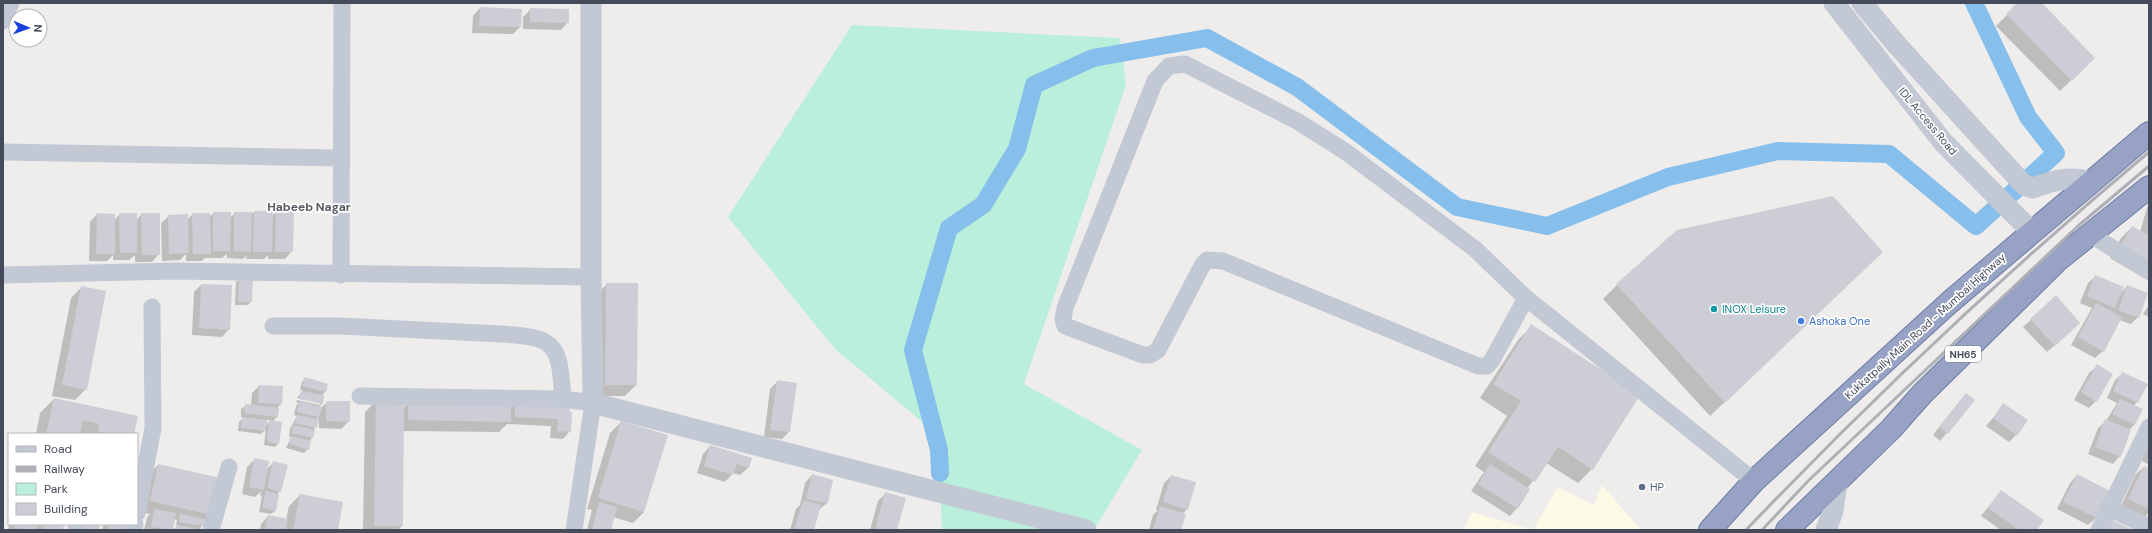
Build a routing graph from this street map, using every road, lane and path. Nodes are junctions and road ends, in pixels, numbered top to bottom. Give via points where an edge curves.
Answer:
1 (11, 3) edge
2 (342, 3) edge
3 (591, 3) edge
4 (1834, 3) edge
5 (1862, 3) edge
6 (3, 21) edge
7 (1961, 115) junction
8 (2149, 133) edge
9 (1940, 138) junction
10 (3, 152) edge
11 (340, 158) junction
12 (2090, 182) junction
13 (2149, 188) edge
14 (2031, 232) junction
15 (2090, 234) junction
16 (2149, 271) edge
17 (3, 275) edge
18 (341, 275) junction
19 (591, 277) junction
20 (1526, 298) junction
21 (152, 307) dead end
22 (273, 326) dead end
23 (360, 396) dead end
24 (563, 399) junction
25 (593, 404) junction
26 (2149, 427) edge
27 (229, 467) dead end
28 (1754, 481) junction
29 (1837, 482) junction
30 (138, 508) edge
31 (2108, 508) junction
32 (2149, 527) edge
33 (211, 530) edge
34 (574, 530) edge
35 (1086, 530) edge
36 (1710, 530) edge
37 (1788, 530) edge
38 (1826, 530) edge
39 (2099, 530) edge

1 - 6 street
2 - 11 street
3 - 19 street
4 - 9 street, IDL Access Road
5 - 7 street
7 - 9 street
7 - 12 street via 2019,180 2033,188 2065,179 2082,179
8 - 12 highway, Kukkatpally Main Road - Mumbai Highway
9 - 14 street, IDL Access Road
10 - 11 street
11 - 18 street
12 - 14 highway, Kukkatpally Main Road - Mumbai Highway
13 - 15 highway, NH65
14 - 28 highway, Kukkatpally Main Road - Mumbai Highway via 1950,302
15 - 16 street
15 - 29 highway, NH65 via 2058,260
17 - 18 street via 176,271
18 - 19 street
19 - 25 street
20 - 20 street via 1487,366 1478,366 1222,261 1207,260 1158,350 1150,355 1143,355 1065,326 1063,319 1065,308 1155,81 1169,66 1185,64 1296,121 1346,152 1475,249
20 - 28 street
21 - 30 street via 153,428
22 - 24 street via 340,326 524,335 551,344 560,364
23 - 24 street
24 - 25 street
25 - 34 street
25 - 35 street
26 - 31 street
27 - 33 street
28 - 36 highway, Kukkatpally Main Road - Mumbai Highway
29 - 37 highway, NH65
29 - 38 street via 1834,511
31 - 32 street
31 - 39 street

